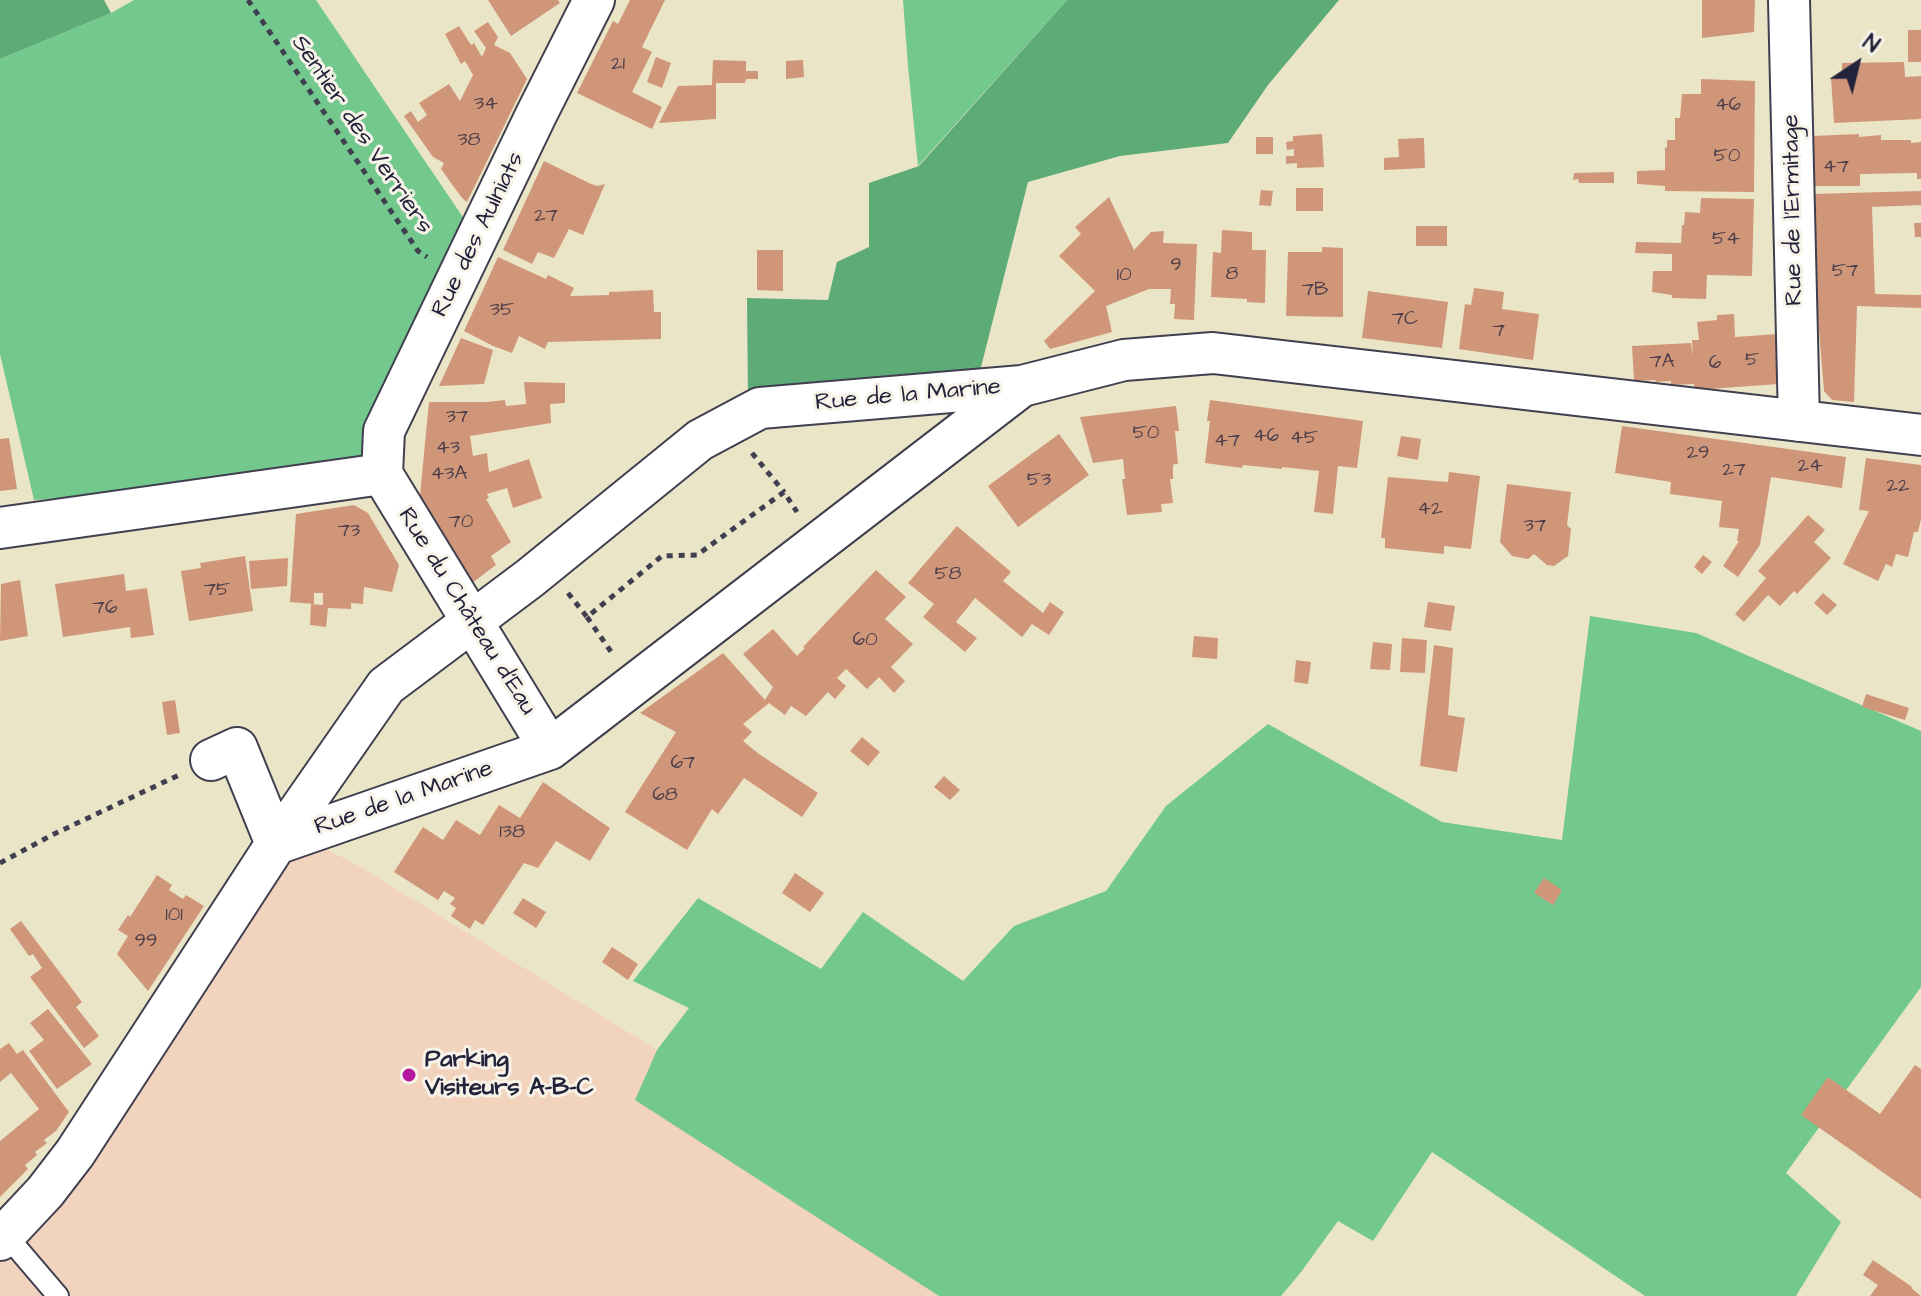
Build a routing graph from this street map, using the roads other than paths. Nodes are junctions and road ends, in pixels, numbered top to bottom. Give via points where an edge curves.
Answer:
1 (594, 0) edge
2 (1789, 0) edge
3 (1022, 386) junction
4 (1799, 421) junction
5 (1921, 435) edge
6 (382, 474) junction
7 (0, 528) edge
8 (473, 622) junction
9 (550, 749) junction
10 (211, 760) road end
11 (276, 844) junction
12 (3, 1237) edge
13 (58, 1296) edge

1 - 6 street, Rue des Aulniats via 384,431
2 - 4 street, Rue de l'Ermitage
3 - 4 street via 1124,360 1213,353
3 - 8 street, Rue de la Marine via 760,408 700,440
3 - 9 street, Rue de la Marine
4 - 5 street
6 - 7 street
6 - 8 street, Rue du Château d'Eau
8 - 9 street, Rue du Château d'Eau
8 - 11 street, Rue de la Marine via 386,686
9 - 11 street, Rue de la Marine
10 - 11 street via 237,748
11 - 12 street, Rue de la Marine via 75,1153
12 - 13 lane

